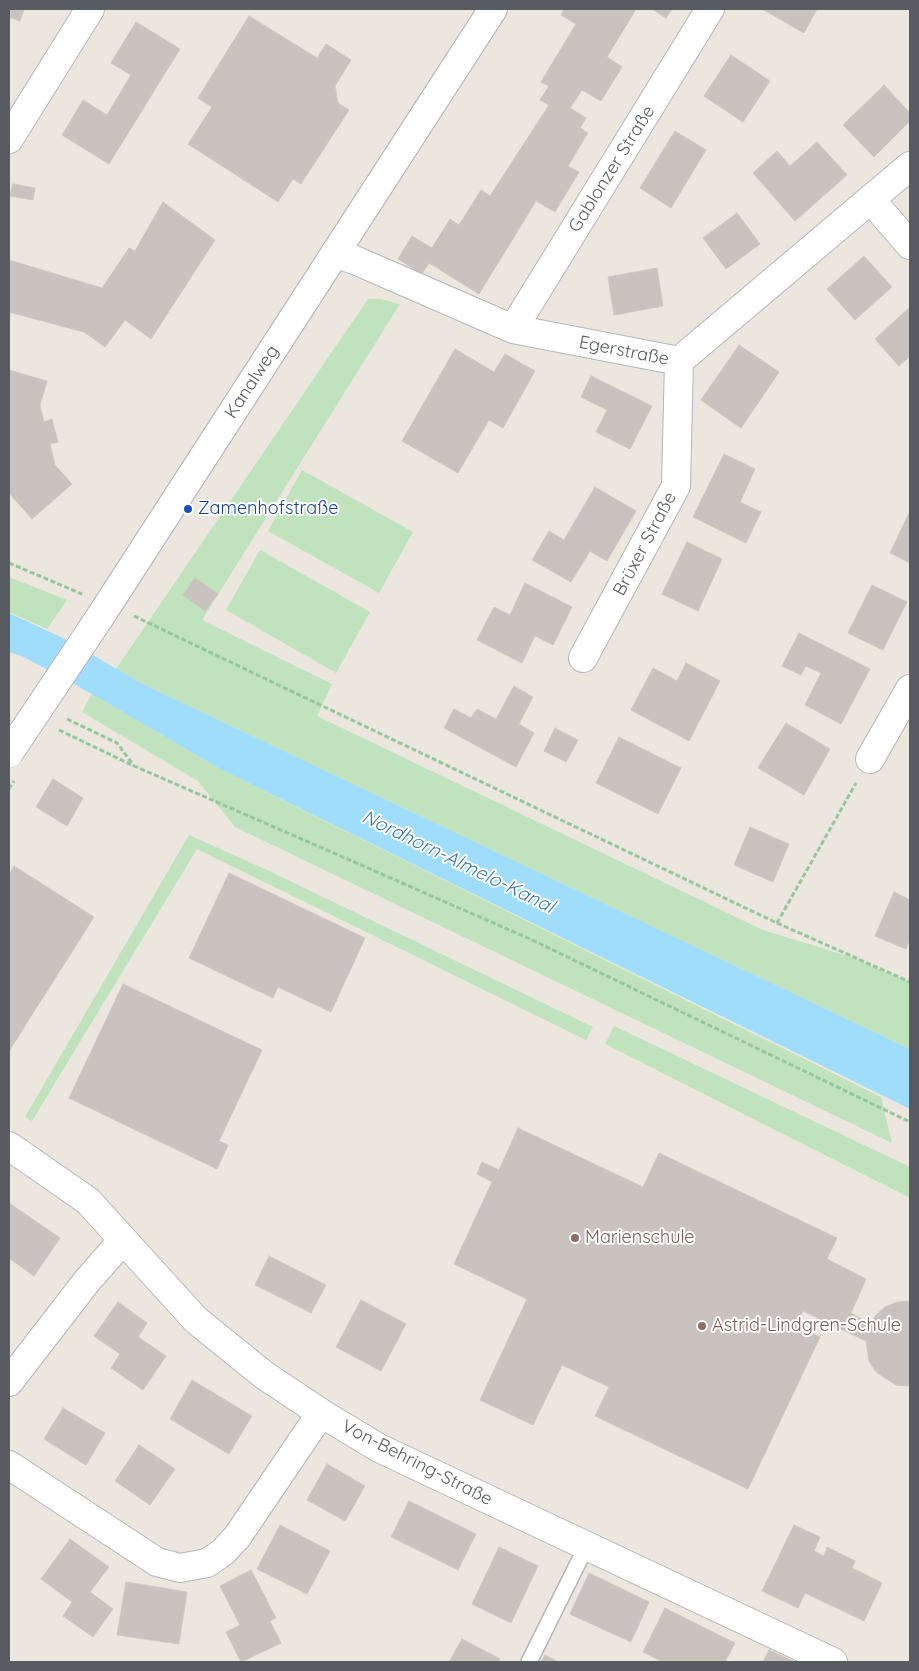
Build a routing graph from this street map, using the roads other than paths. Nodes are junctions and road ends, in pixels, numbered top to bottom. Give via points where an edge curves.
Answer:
1 (90, 9) edge
2 (493, 9) edge
3 (710, 9) edge
4 (9, 139) edge
5 (910, 166) edge
6 (871, 200) junction
7 (910, 245) edge
8 (335, 253) junction
9 (513, 329) junction
10 (679, 361) junction
11 (583, 658) dead end
12 (910, 689) edge
13 (9, 753) edge
14 (870, 759) road end
15 (9, 1146) edge
16 (123, 1240) junction
17 (9, 1382) edge
18 (321, 1413) junction
19 (9, 1465) edge
20 (587, 1545) junction
21 (529, 1662) edge
22 (833, 1662) edge

1 - 4 street
2 - 8 street, Kanalweg
3 - 9 street, Gablonzer Straße
5 - 6 street, Egerstraße
6 - 7 street
6 - 10 street, Egerstraße
8 - 9 street, Egerstraße
8 - 13 street, Kanalweg, bridge
9 - 10 street, Egerstraße
10 - 11 street, Brüxer Straße via 676,486
12 - 14 street
15 - 16 street, Von-Behring-Straße via 88,1201
16 - 17 street
16 - 18 street, Von-Behring-Straße via 196,1320 264,1376
18 - 19 street via 237,1537 207,1563 180,1568 157,1562
18 - 20 street, Von-Behring-Straße via 379,1448
20 - 21 lane
20 - 22 street, Von-Behring-Straße

